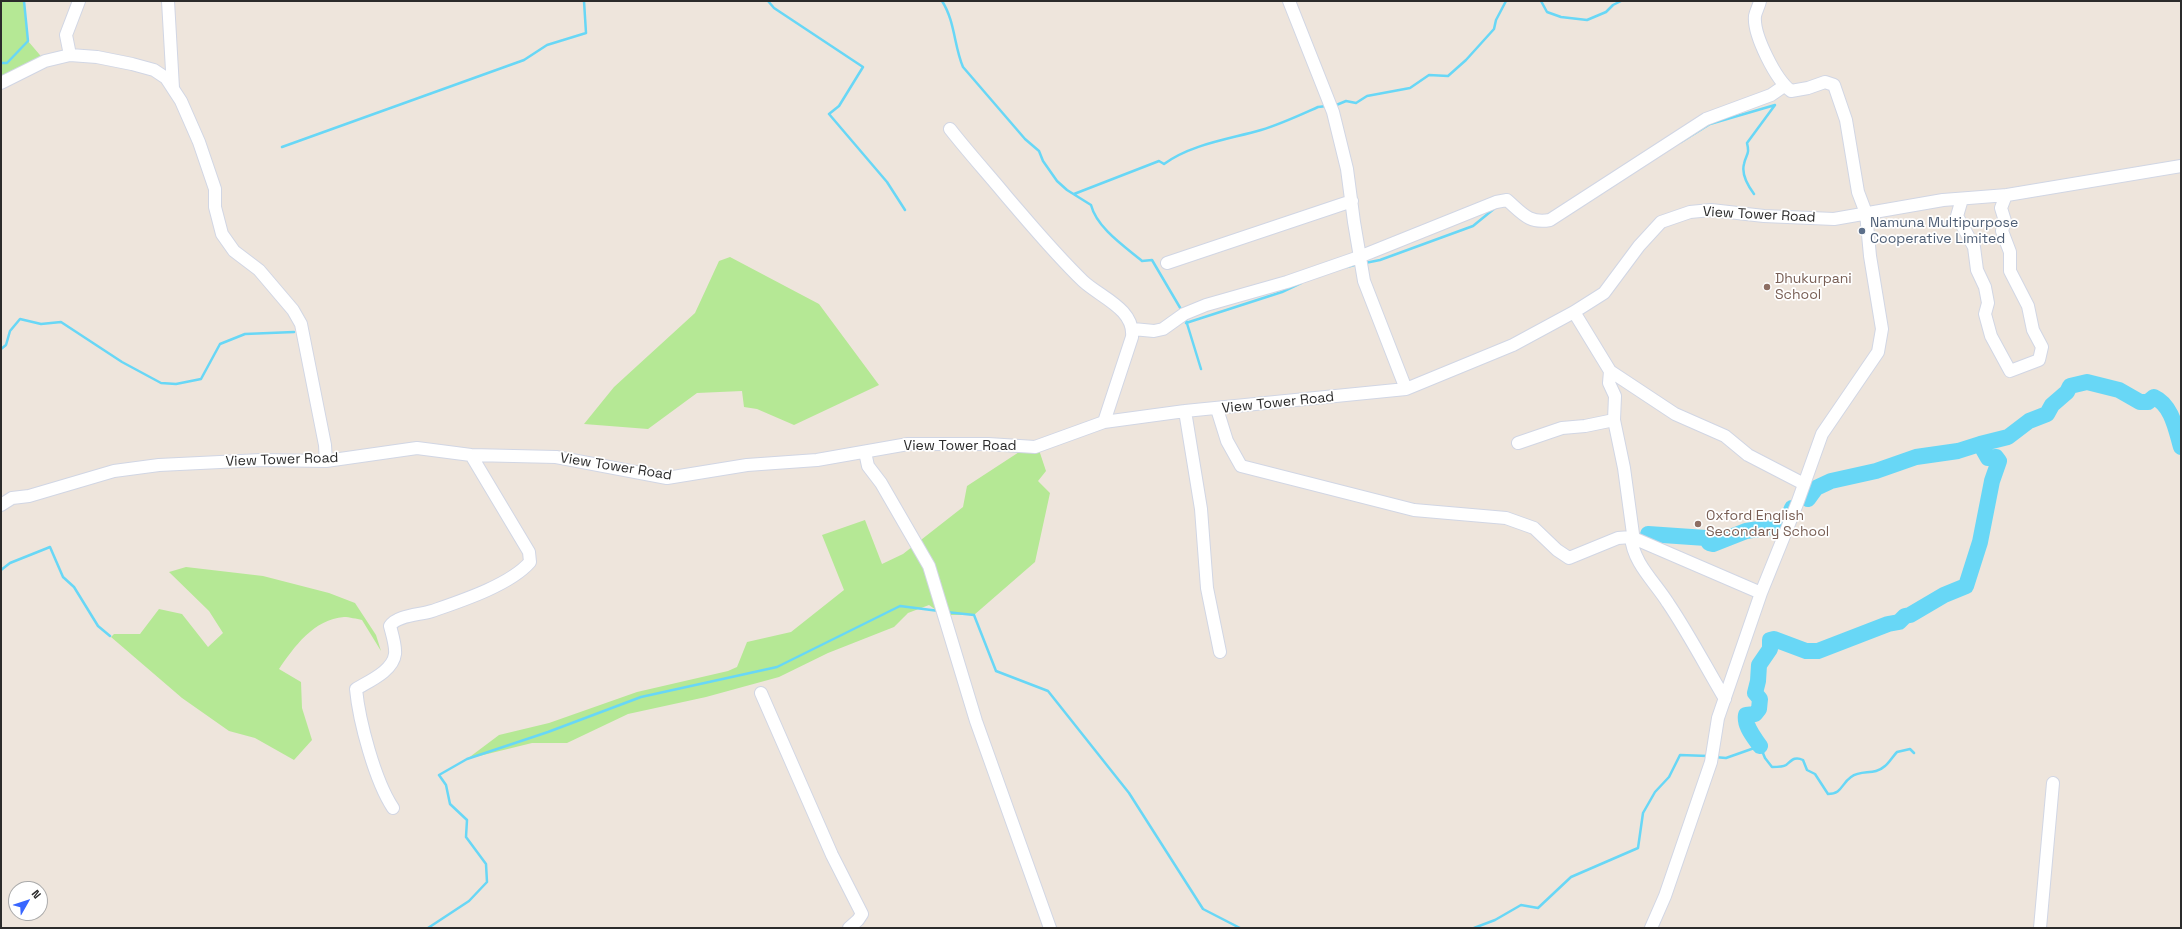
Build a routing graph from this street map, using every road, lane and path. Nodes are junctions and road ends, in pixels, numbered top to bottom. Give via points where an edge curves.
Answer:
1 (79, 1) edge
2 (168, 1) edge
3 (1290, 1) edge
4 (1760, 1) edge
5 (70, 55) junction
6 (1, 83) edge
7 (1784, 86) junction
8 (173, 89) junction
9 (950, 129) dead end
10 (2181, 166) edge
11 (2006, 195) junction
12 (1962, 199) junction
13 (1352, 201) junction
14 (1866, 214) junction
15 (1359, 257) junction
16 (1167, 263) dead end
17 (1574, 312) junction
18 (1133, 329) junction
19 (1610, 371) junction
20 (1406, 389) junction
21 (1217, 409) junction
22 (1185, 411) junction
23 (1614, 420) junction
24 (1104, 422) junction
25 (1518, 443) dead end
26 (865, 452) junction
27 (471, 455) junction
28 (326, 461) junction
29 (1804, 484) junction
30 (1, 505) edge
31 (1631, 537) junction
32 (1761, 594) junction
33 (1220, 652) dead end
34 (761, 693) dead end
35 (1725, 699) junction
36 (2053, 783) dead end
37 (393, 808) dead end
38 (849, 928) edge
39 (1050, 928) edge
40 (1651, 928) edge
41 (2040, 928) edge

1 - 5 street via 66,36
2 - 8 street
3 - 13 street via 1333,112
4 - 7 street via 1755,15 1755,27 1774,72
5 - 6 street via 45,61
5 - 8 street via 98,57 154,70 166,78
7 - 14 street via 1791,91 1825,82 1834,85 1846,120 1858,192
7 - 15 street via 1771,95 1706,119 1550,220 1538,222 1530,219 1507,200 1496,202
8 - 28 street via 199,142 215,189 215,207 222,234 234,251 259,270 294,310 301,324
9 - 18 street via 1048,246 1085,283 1115,305 1131,322
10 - 11 street, View Tower Road
11 - 12 street, View Tower Road
11 - 12 street via 2001,208 2005,221 2002,231 2010,252 2010,271 2028,306 2034,330 2042,347 2039,360 2010,371 1991,336 1985,314 1988,303 1985,287 1977,270 1974,247 1957,216
12 - 14 street, View Tower Road
13 - 15 street
13 - 16 street
14 - 17 street, View Tower Road via 1834,219 1764,216 1712,210 1690,212 1661,222 1639,246 1604,293
14 - 29 street via 1882,329 1878,352 1822,434
15 - 18 street via 1287,282 1206,305 1184,314 1163,329
15 - 20 street via 1364,281
17 - 19 street
17 - 20 street, View Tower Road via 1513,345
18 - 24 street
19 - 23 street via 1609,383 1615,396
19 - 29 street via 1675,414 1725,436 1748,455
20 - 21 street, View Tower Road
21 - 22 street, View Tower Road
21 - 31 street via 1227,441 1241,466 1414,510 1506,518 1534,528 1569,558 1618,538
22 - 24 street, View Tower Road
22 - 33 street via 1201,509 1207,588
23 - 25 street via 1562,428
23 - 31 street via 1624,468 1633,534
24 - 26 street, View Tower Road via 1035,447 908,444
26 - 27 street, View Tower Road via 817,460 716,469 667,478 556,457
26 - 39 street via 868,466 881,483 929,566 976,721
27 - 28 street, View Tower Road via 417,448
27 - 37 street via 529,552 530,562 522,571 501,584 432,611 400,618 393,621 390,626 395,654 392,664 356,689 369,750
28 - 30 street, View Tower Road via 261,460 114,471 29,496 12,498
29 - 32 street
31 - 32 street
31 - 35 street via 1632,550
32 - 35 street
34 - 38 street via 832,855 862,914
35 - 40 street via 1718,718 1712,757 1665,896
36 - 41 street

